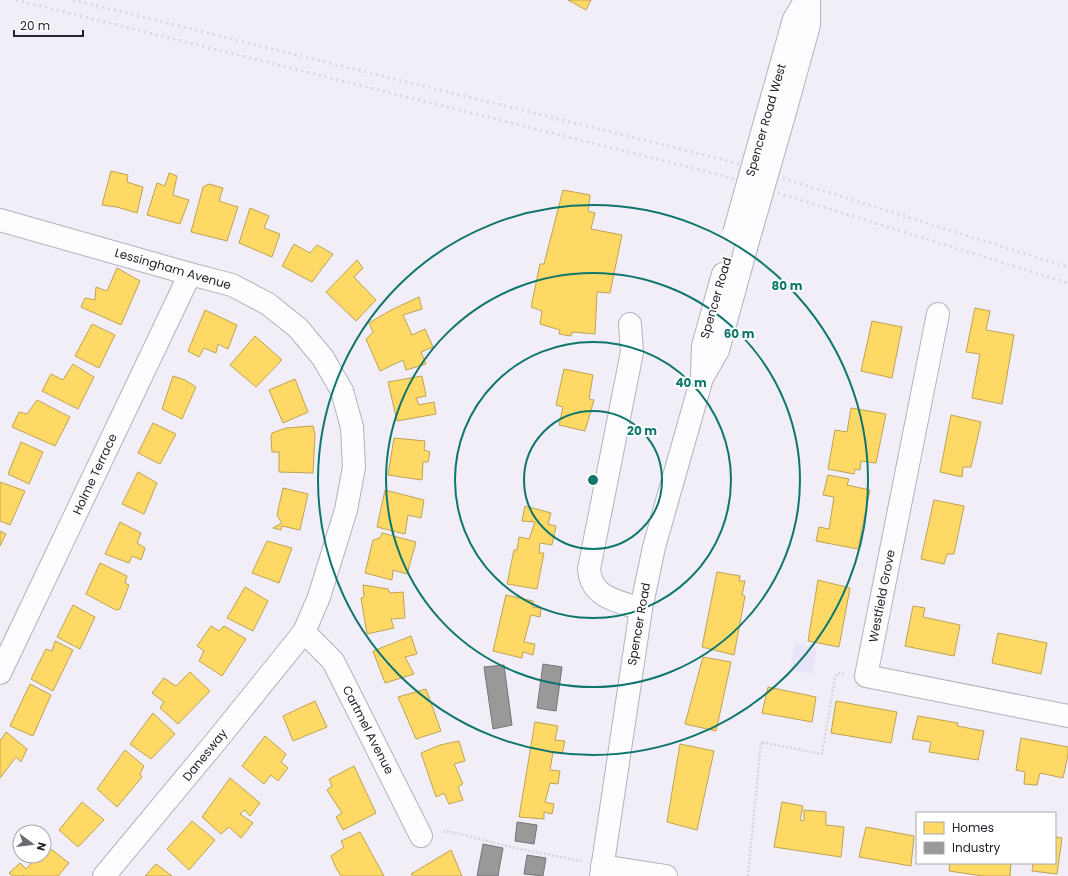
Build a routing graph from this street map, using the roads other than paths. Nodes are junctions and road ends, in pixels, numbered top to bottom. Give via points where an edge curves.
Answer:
1 (805, 0) edge
2 (809, 0) edge
3 (775, 117) junction
4 (0, 220) edge
5 (739, 245) joint
6 (190, 274) junction
7 (938, 314) dead end
8 (630, 324) dead end
9 (641, 609) junction
10 (304, 632) junction
11 (0, 673) edge
12 (1068, 716) edge
13 (421, 836) road end
14 (601, 871) edge
15 (104, 876) edge
16 (666, 876) edge

1 - 3 street, Spencer Road West via 794,19
2 - 3 street, Spencer Road West via 809,25
3 - 5 street, Spencer Road West, bridge
4 - 6 street, Lessingham Avenue
5 - 9 street, Spencer Road via 703,346 702,378 654,547
6 - 10 street, Lessingham Avenue via 232,285 268,304 298,328 323,358 342,391 352,427 354,467 344,518 319,597
6 - 11 street, Holme Terrace
7 - 12 street, Westfield Grove via 866,676
8 - 9 street via 632,352 589,578 602,594
9 - 14 street, Spencer Road
10 - 13 street, Cartmel Avenue via 334,661
10 - 15 street, Danesway
14 - 16 street

